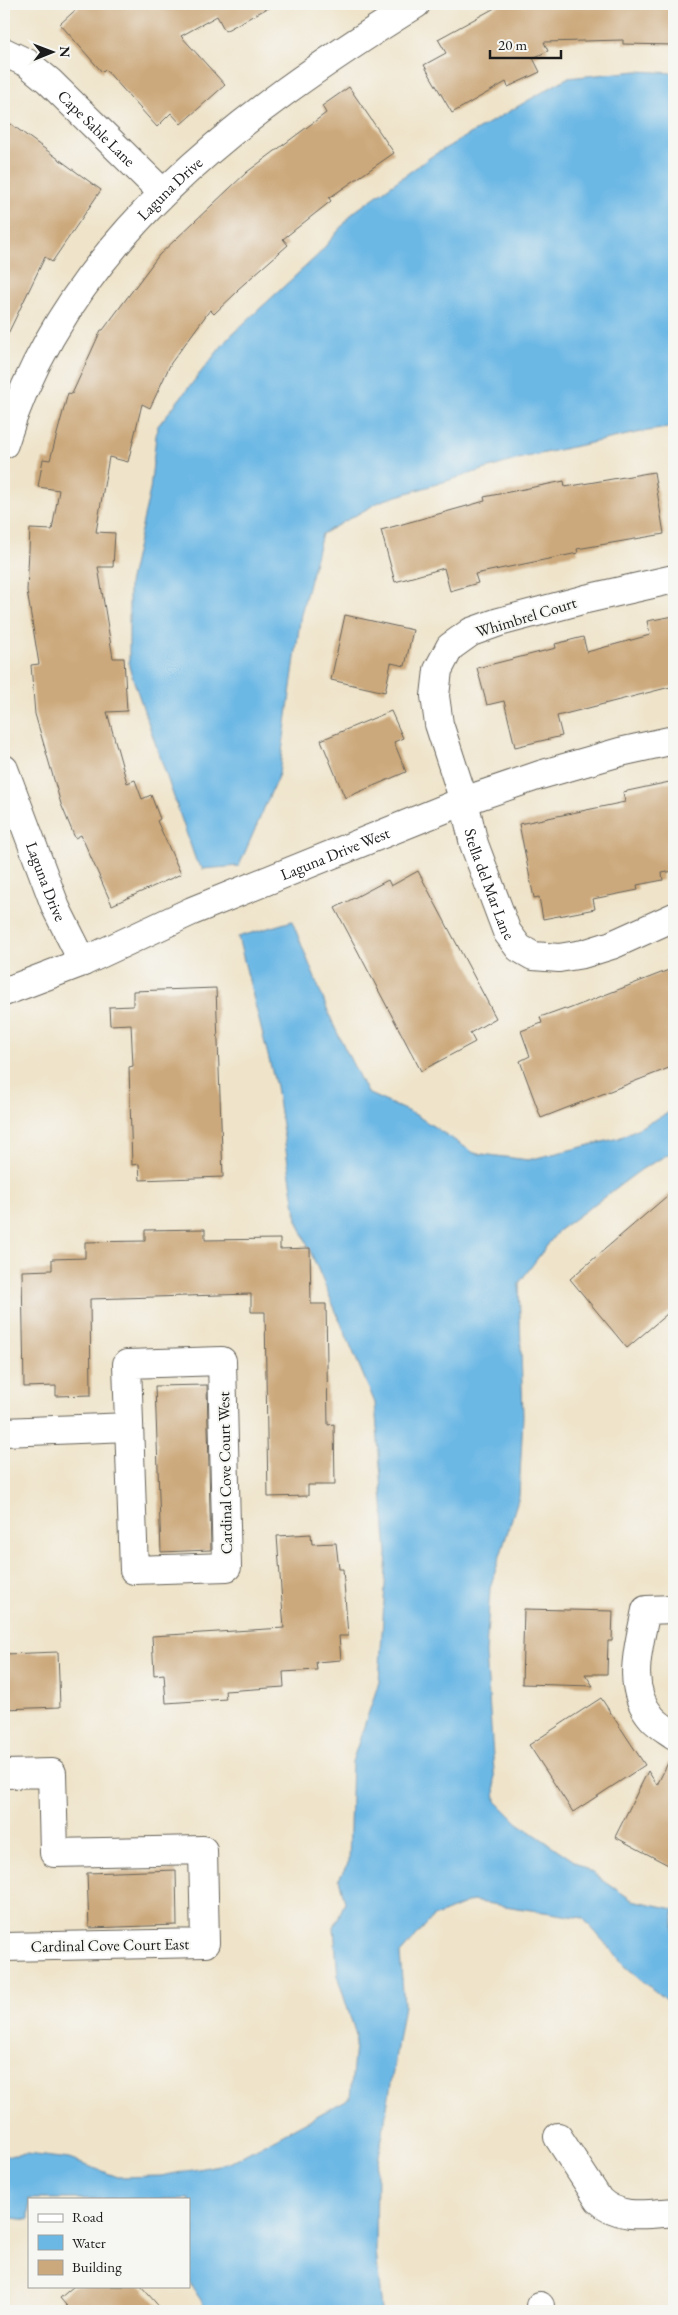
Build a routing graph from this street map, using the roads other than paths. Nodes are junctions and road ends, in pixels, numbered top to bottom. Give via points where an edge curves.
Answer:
1 (416, 4) edge
2 (4, 52) edge
3 (162, 193) junction
4 (4, 444) edge
5 (674, 579) edge
6 (674, 740) edge
7 (4, 769) edge
8 (8, 798) edge
9 (464, 800) junction
10 (674, 917) edge
11 (84, 962) junction
12 (4, 992) edge
13 (129, 1427) junction
14 (4, 1432) edge
15 (674, 1609) edge
16 (674, 1735) edge
17 (4, 1774) edge
18 (4, 1946) edge
19 (558, 2137) dead end
20 (674, 2212) edge

1 - 3 street, Laguna Drive via 282,91
2 - 3 street, Cape Sable Lane via 27,63 49,81
3 - 4 street, Laguna Drive via 117,242 62,315 27,380
5 - 9 street, Whimbrel Court via 499,622 471,632 450,647 438,670 435,696 443,739
6 - 9 street, Laguna Drive West via 549,772
7 - 8 street, Laguna Drive
8 - 11 street, Laguna Drive via 56,908
9 - 10 street, Stella del Mar Lane via 474,844 507,932 519,948 533,956 559,958 583,954 612,945
9 - 11 street, Laguna Drive West via 192,911
11 - 12 street, Laguna Drive West
13 - 13 street, Cardinal Cove Court West via 134,1570 227,1567 222,1361 127,1364
13 - 14 street
15 - 16 street via 646,1610 635,1666 638,1697 653,1720
17 - 18 street, Cardinal Cove Court East via 52,1774 54,1854 203,1850 205,1943
19 - 20 street via 607,2208 630,2215

